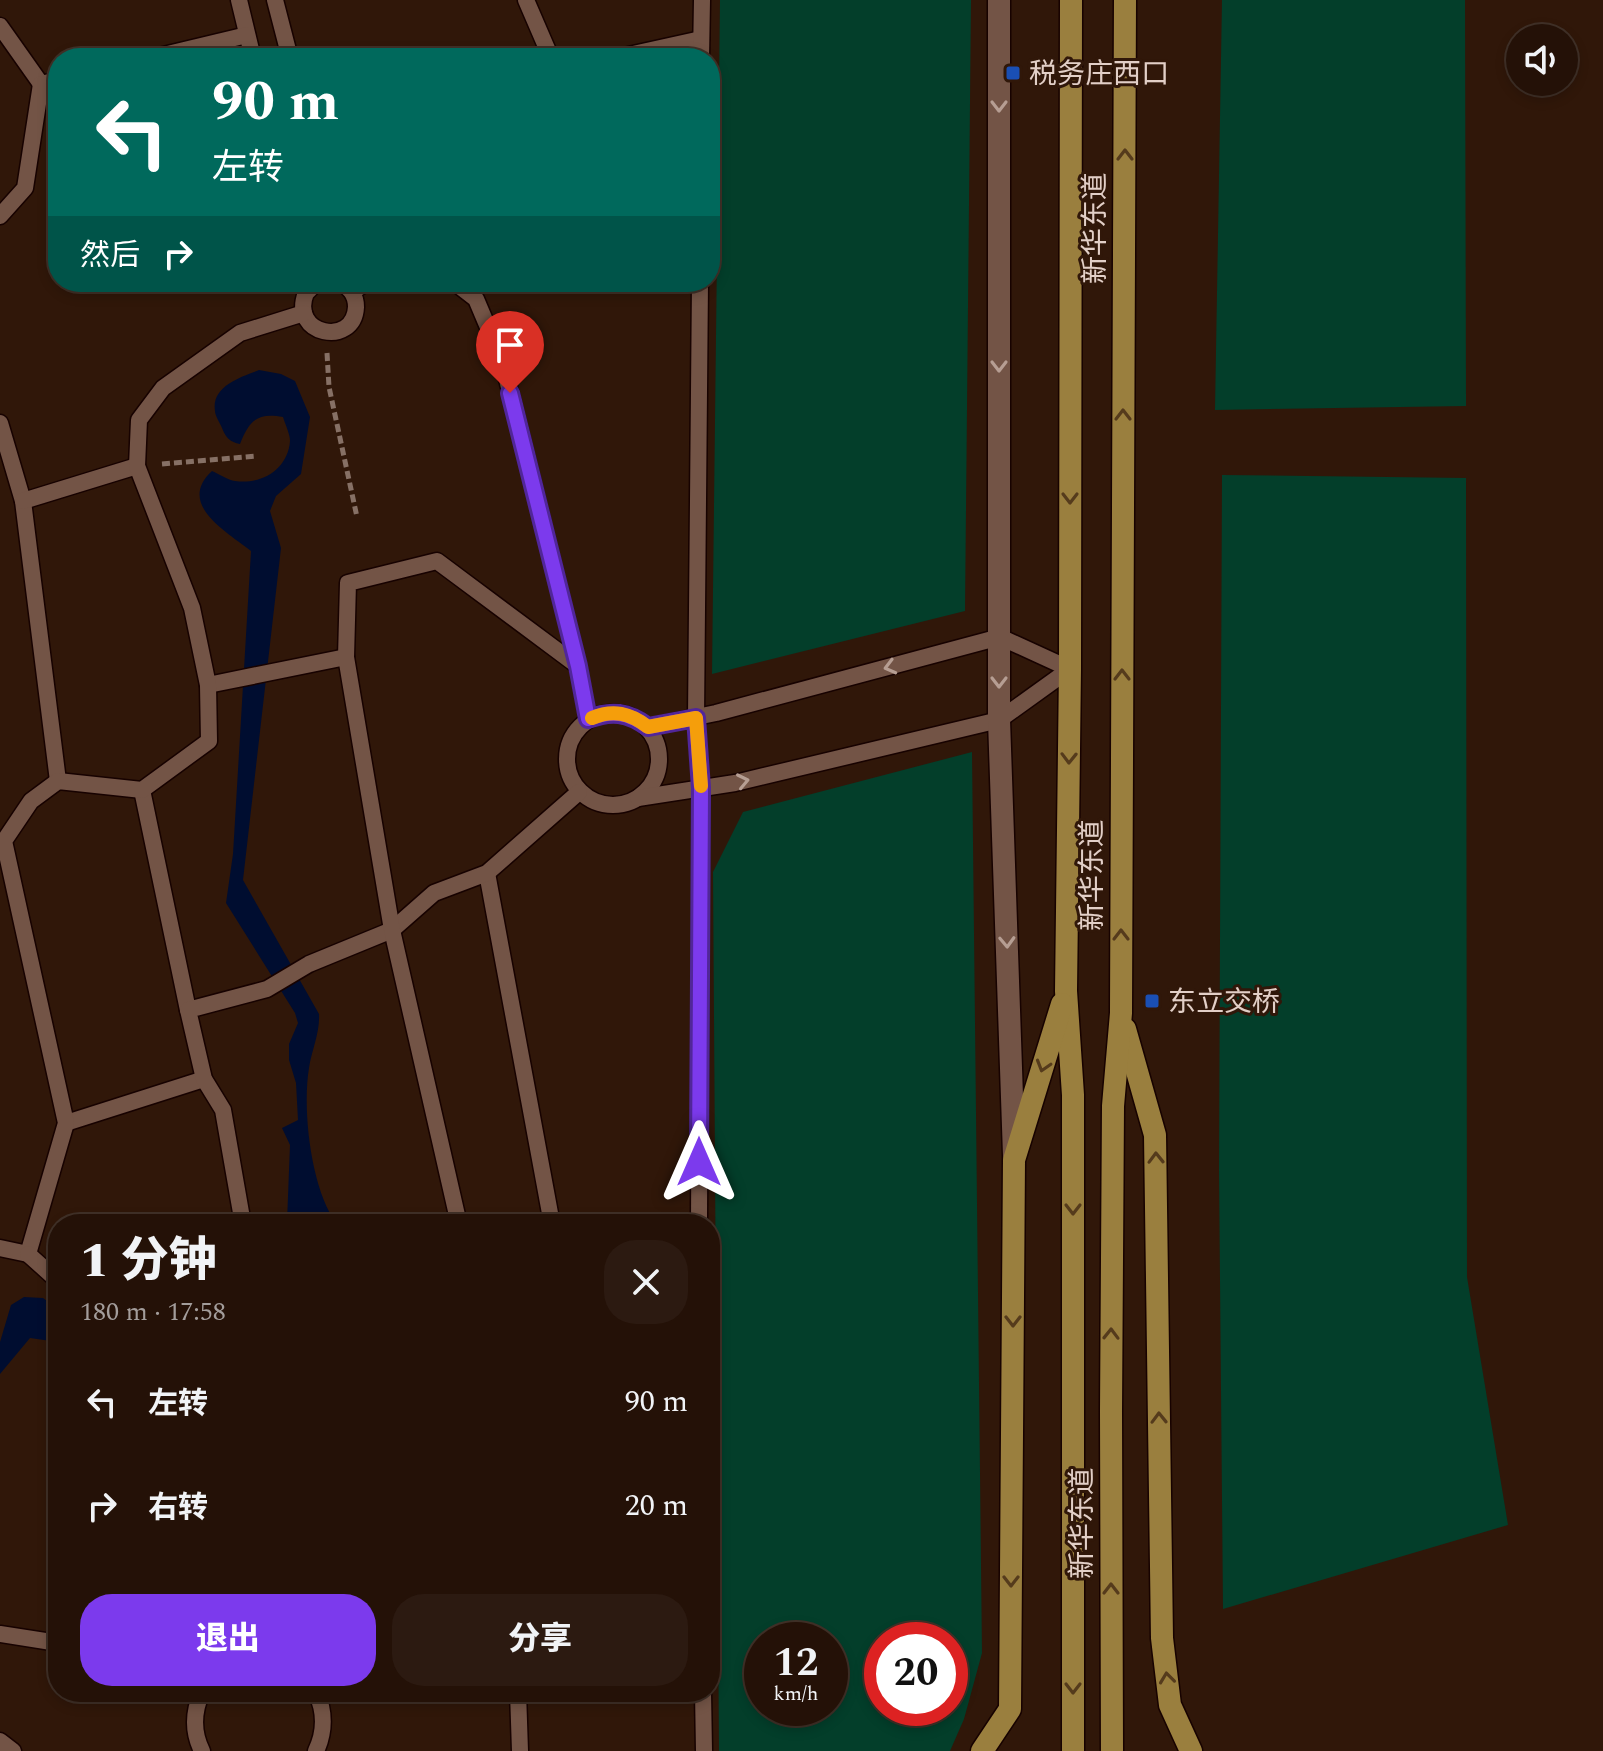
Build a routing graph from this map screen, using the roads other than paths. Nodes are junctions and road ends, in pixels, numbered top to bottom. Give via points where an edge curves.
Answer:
1 (239, 0) edge
2 (275, 0) edge
3 (526, 0) edge
4 (702, 0) edge
5 (999, 0) edge
6 (1071, 0) edge
7 (1125, 0) edge
8 (0, 26) edge
9 (247, 35) junction
10 (701, 39) junction
11 (193, 48) edge
12 (250, 48) edge
13 (287, 48) edge
14 (547, 48) edge
15 (660, 48) edge
16 (701, 48) edge
17 (48, 80) edge
18 (48, 90) edge
19 (0, 216) edge
20 (307, 292) edge
21 (350, 292) edge
22 (467, 292) edge
23 (700, 292) edge
24 (304, 313) junction
25 (0, 423) edge
26 (137, 466) junction
27 (23, 501) junction
28 (1000, 637) junction
29 (346, 657) junction
30 (578, 666) junction
31 (1070, 669) junction
32 (208, 685) junction
33 (696, 718) junction
34 (588, 719) junction
35 (999, 720) junction
36 (648, 727) junction
37 (58, 781) junction
38 (701, 788) junction
39 (142, 790) junction
40 (579, 792) junction
41 (638, 798) junction
42 (487, 873) junction
43 (392, 930) junction
44 (1066, 991) junction
45 (188, 1010) junction
46 (1121, 1013) junction
47 (204, 1079) junction
48 (66, 1123) junction
49 (1014, 1160) junction
50 (241, 1214) edge
51 (457, 1214) edge
52 (550, 1214) edge
53 (699, 1214) edge
54 (0, 1248) edge
55 (28, 1254) junction
56 (48, 1272) edge
57 (0, 1634) edge
58 (48, 1641) edge
59 (199, 1702) edge
60 (319, 1702) edge
61 (518, 1702) edge
62 (703, 1702) edge
63 (0, 1741) edge
64 (13, 1751) edge
65 (202, 1751) edge
66 (316, 1751) edge
67 (520, 1751) edge
68 (704, 1751) edge
69 (982, 1751) edge
70 (1073, 1751) edge
71 (1112, 1751) edge
72 (1191, 1751) edge

1 - 9 lane
2 - 13 lane
3 - 14 lane
4 - 10 lane
5 -> 28 street
6 -> 31 main road, 新华东道
46 -> 7 main road, 新华东道
8 - 17 lane
9 - 11 lane
9 - 12 lane
10 - 15 lane
10 - 16 lane
18 - 19 lane via 25,188
20 - 24 lane
21 - 24 lane via 354,317 342,329 326,332 312,326
22 - 30 lane via 476,299 503,363
23 - 33 lane
24 - 26 lane via 240,333 163,388 139,420
25 - 27 lane
26 - 27 lane
26 - 32 lane via 192,608
27 - 37 lane
28 - 31 lane
28 -> 33 lane
28 -> 35 street
29 - 30 lane via 348,583 437,561
29 - 32 lane
29 - 43 lane
30 - 34 lane
31 - 35 lane
31 -> 44 main road, 新华东道
32 - 39 lane via 209,741
33 - 36 lane
33 - 38 lane
34 - 36 lane via 619,713
34 - 40 lane via 566,753
38 -> 35 lane
35 -> 49 street
36 - 41 lane via 660,757 658,773
37 - 39 lane
37 - 48 lane via 31,801 4,841
38 - 41 lane
38 - 53 lane
39 - 45 lane
40 - 41 lane via 608,805
40 - 42 lane
42 - 43 lane via 434,893
42 - 52 lane
43 - 45 lane via 309,964 267,989
43 - 51 lane
44 -> 49 main road
44 -> 70 main road, 新华东道 via 1073,1095
45 - 47 lane
71 -> 46 main road, 新华东道 via 1113,1106
72 -> 46 main road via 1170,1705 1162,1638 1155,1135
47 - 48 lane
47 - 50 lane via 223,1110
48 - 55 lane
49 -> 69 main road via 1010,1709
54 - 55 lane
55 - 56 lane
57 - 58 lane
59 - 65 lane via 194,1723
60 - 66 lane via 322,1738
61 - 67 lane
62 - 68 lane
63 - 64 lane

